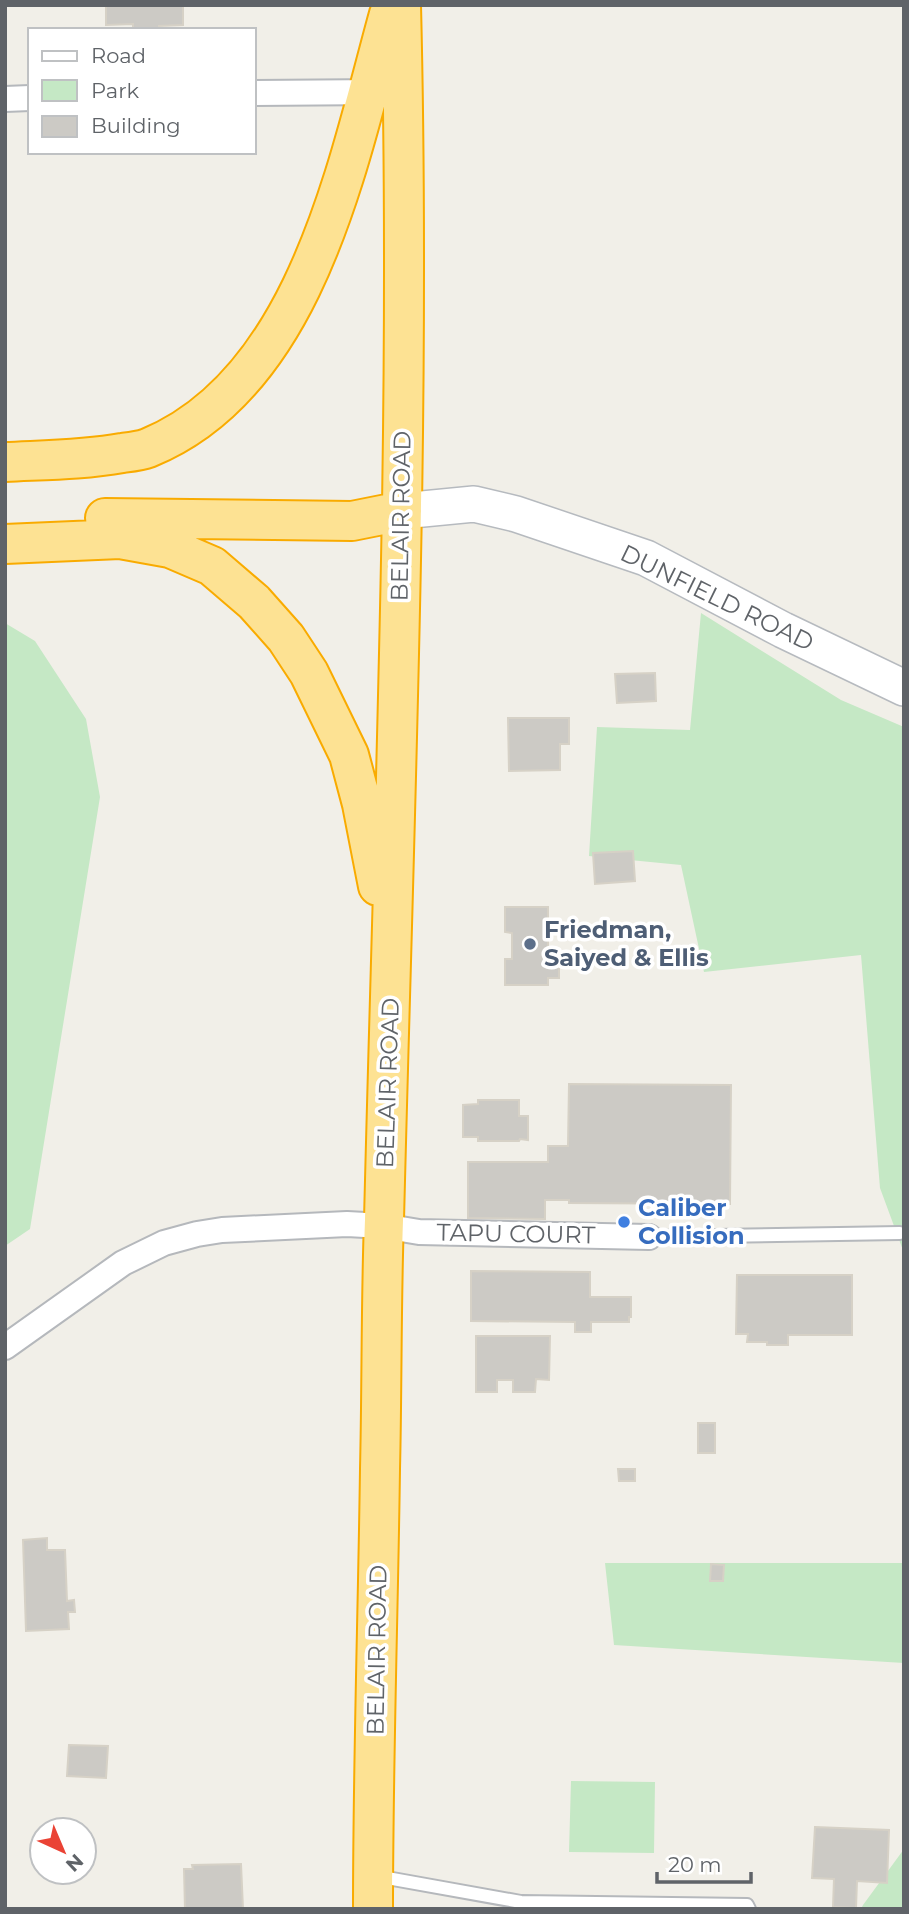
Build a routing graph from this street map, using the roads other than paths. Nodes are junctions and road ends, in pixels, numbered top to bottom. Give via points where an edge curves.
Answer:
1 (391, 5) edge
2 (401, 5) edge
3 (385, 92) junction
4 (256, 93) edge
5 (28, 98) edge
6 (5, 99) edge
7 (5, 462) edge
8 (402, 511) junction
9 (5, 526) edge
10 (5, 544) edge
11 (904, 688) edge
12 (392, 952) junction
13 (383, 1226) junction
14 (900, 1233) dead end
15 (649, 1237) joint
16 (5, 1347) edge
17 (373, 1892) edge
18 (521, 1905) edge
19 (749, 1909) edge

1 - 3 highway
2 - 3 highway, BELAIR ROAD
3 - 4 street
3 - 7 highway via 305,282 262,355 226,397 187,429 145,449 98,457
3 - 8 highway, BELAIR ROAD
5 - 6 street
8 - 9 highway via 352,521 100,518
8 - 11 street, DUNFIELD ROAD via 474,504 646,558
8 - 12 highway, BELAIR ROAD
10 - 12 highway via 120,539 170,548 212,566 254,602 309,673 349,755
12 - 13 highway, BELAIR ROAD
13 - 15 street, TAPU COURT via 419,1232
13 - 16 street, TAPU COURT via 222,1230 164,1243 123,1263
13 - 17 highway, BELAIR ROAD
14 - 15 lane
17 - 18 lane
18 - 19 lane via 747,1905

